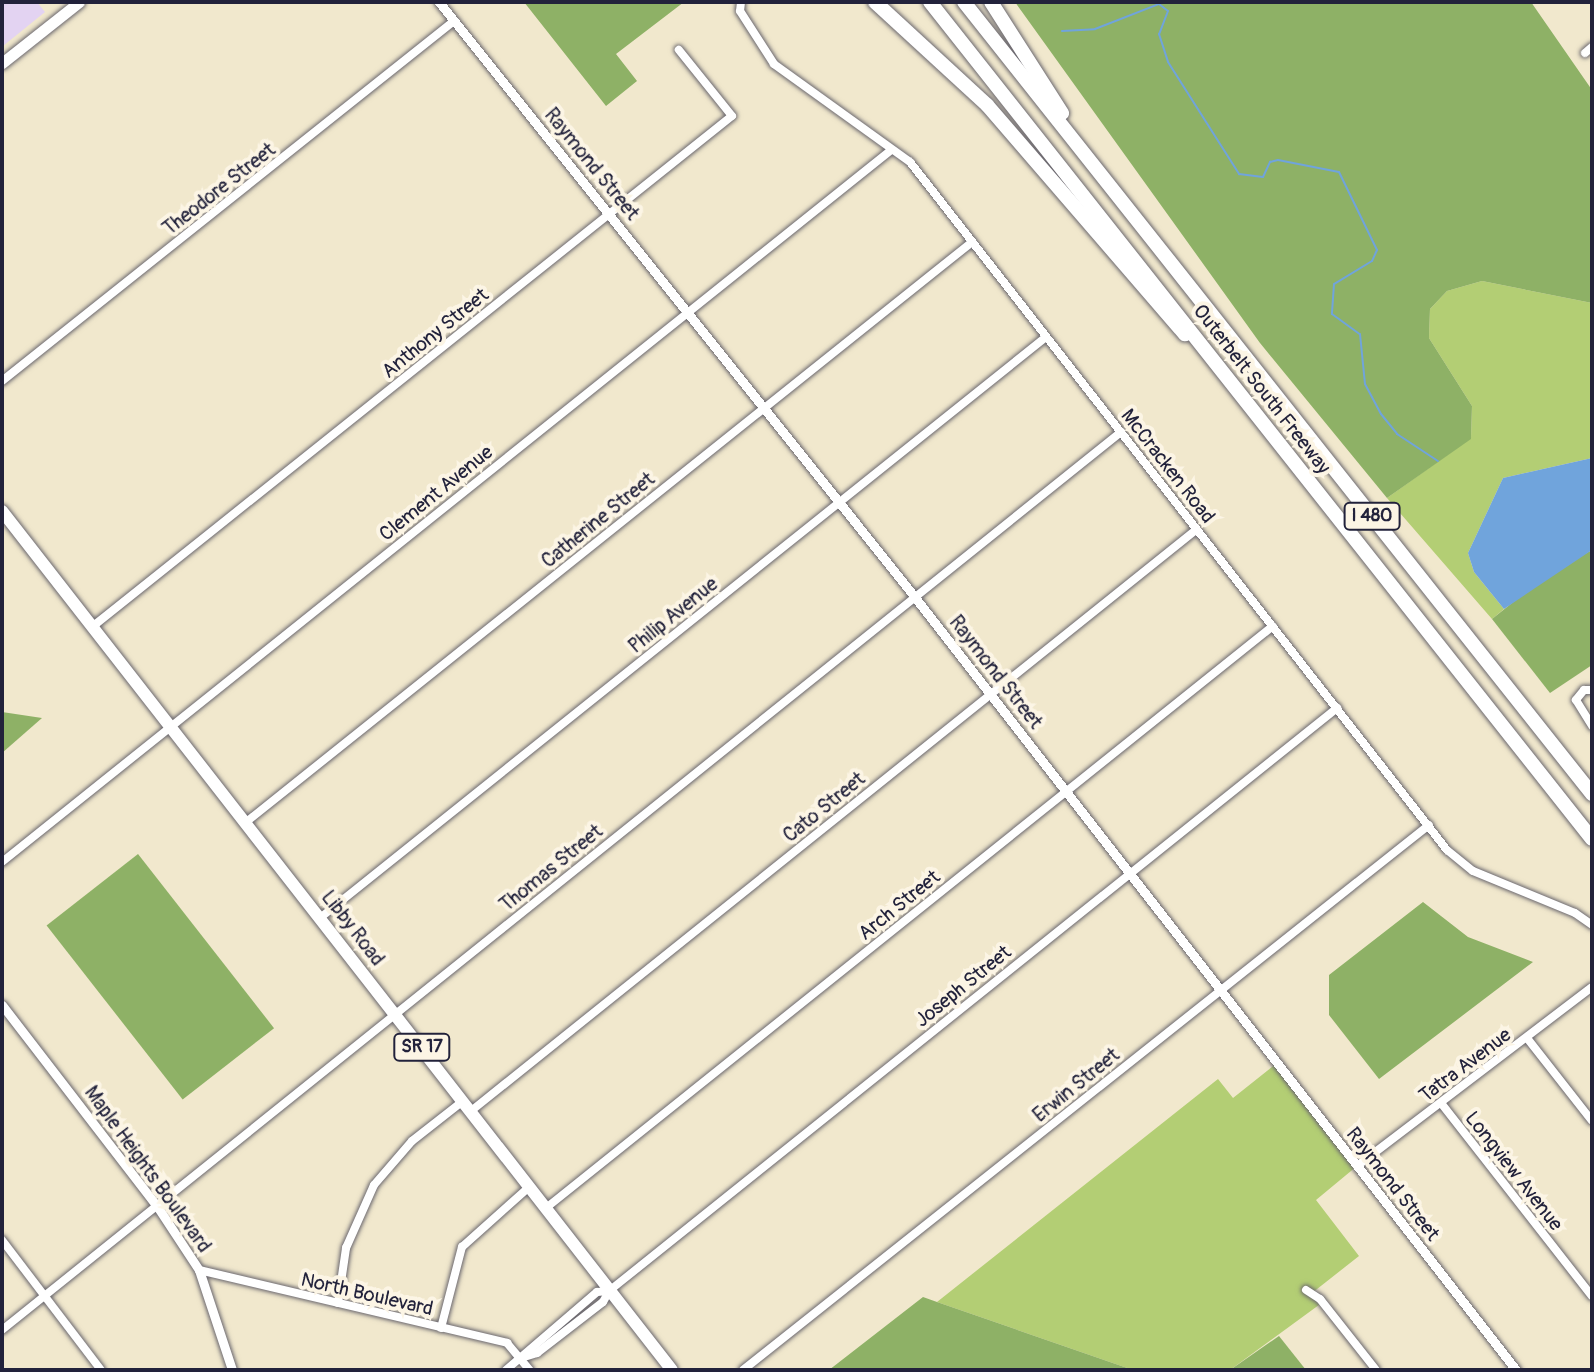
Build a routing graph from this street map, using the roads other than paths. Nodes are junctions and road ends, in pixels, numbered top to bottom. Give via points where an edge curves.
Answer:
1 (79, 2) edge
2 (439, 2) edge
3 (741, 2) edge
4 (875, 2) edge
5 (930, 2) edge
6 (964, 2) edge
7 (991, 2) edge
8 (454, 21) junction
9 (679, 50) dead end
10 (2, 63) edge
11 (891, 150) junction
12 (1086, 156) junction
13 (609, 214) junction
14 (972, 242) junction
15 (688, 312) junction
16 (1046, 337) junction
17 (1218, 364) junction
18 (2, 381) edge
19 (764, 408) junction
20 (1121, 432) junction
21 (839, 502) junction
22 (2, 511) edge
23 (1197, 529) junction
24 (915, 597) junction
25 (1273, 626) junction
26 (92, 627) junction
27 (1592, 690) edge
28 (990, 694) junction
29 (1337, 708) junction
30 (169, 726) junction
31 (1592, 726) edge
32 (1067, 791) junction
33 (1592, 794) edge
34 (245, 823) junction
35 (1429, 825) junction
36 (1592, 839) edge
37 (2, 862) edge
38 (1130, 872) junction
39 (320, 918) junction
40 (1592, 925) edge
41 (1592, 987) edge
42 (1221, 990) junction
43 (2, 1005) edge
44 (395, 1013) junction
45 (1527, 1038) junction
46 (1441, 1103) junction
47 (467, 1106) junction
48 (1592, 1121) edge
49 (1357, 1166) junction
50 (529, 1187) junction
51 (157, 1206) junction
52 (546, 1208) junction
53 (2, 1240) edge
54 (199, 1270) junction
55 (1306, 1290) dead end
56 (609, 1291) junction
57 (45, 1296) junction
58 (1592, 1296) edge
59 (338, 1303) junction
60 (441, 1328) junction
61 (2, 1330) edge
62 (521, 1358) junction
63 (101, 1370) edge
64 (232, 1370) edge
65 (506, 1370) edge
66 (530, 1370) edge
67 (672, 1370) edge
68 (743, 1370) edge
69 (1376, 1370) edge
70 (1516, 1370) edge

1 - 10 main road
2 - 8 street, Raymond Street
3 - 11 street, McCracken Road via 740,11 774,64
4 - 17 highway via 977,94 1163,314
5 - 17 highway, Outerbelt South Freeway / I 480
6 - 12 highway, Outerbelt South Freeway / I 480
7 - 12 highway
8 - 13 street, Raymond Street
8 - 18 street, Theodore Street
9 - 13 street, Anthony Street via 732,116
11 - 14 street, McCracken Road via 910,162
11 - 15 street, Clement Avenue
12 - 33 highway, Outerbelt South Freeway / I 480
13 - 15 street, Raymond Street
13 - 26 street, Anthony Street
14 - 16 street, McCracken Road
14 - 19 street, Catherine Street
15 - 19 street, Raymond Street
15 - 30 street, Clement Avenue
16 - 20 street, McCracken Road
16 - 21 street, Philip Avenue
17 - 36 highway, Outerbelt South Freeway / I 480
19 - 21 street, Raymond Street
19 - 34 street, Catherine Street
20 - 23 street, McCracken Road
20 - 24 street, Thomas Street
21 - 24 street, Raymond Street
21 - 39 street, Philip Avenue
22 - 26 main road, Libby Road / SR 17
23 - 25 street, McCracken Road
23 - 28 street, Cato Street
24 - 28 street, Raymond Street
24 - 44 street, Thomas Street
25 - 29 street, McCracken Road
25 - 32 street, Arch Street
26 - 30 main road, Libby Road / SR 17
27 - 31 street via 1584,690 1576,700
28 - 32 street, Raymond Street
28 - 47 street, Cato Street
29 - 35 street, McCracken Road
29 - 38 street, Joseph Street
30 - 34 main road, Libby Road / SR 17
30 - 37 street, Clement Avenue
32 - 38 street, Raymond Street
32 - 52 street, Arch Street
34 - 39 main road, Libby Road / SR 17
35 - 40 street, McCracken Road via 1473,871
35 - 42 street, Erwin Street
38 - 42 street, Raymond Street
38 - 56 street, Joseph Street
39 - 44 main road, Libby Road / SR 17
41 - 45 street, Tatra Avenue
42 - 49 street, Raymond Street
42 - 68 street, Erwin Street
43 - 51 street, Maple Heights Boulevard
44 - 47 main road, Libby Road / SR 17
44 - 51 street, Thomas Street
45 - 46 street, Tatra Avenue
45 - 48 street
46 - 49 street, Tatra Avenue
46 - 58 street, Longview Avenue
47 - 50 main road, Libby Road / SR 17
47 - 59 street, Cato Street via 412,1141 374,1185 346,1248
49 - 70 street, Raymond Street
50 - 52 main road, Libby Road / SR 17
50 - 60 street via 462,1247
51 - 54 street, Maple Heights Boulevard
51 - 57 street, Thomas Street
52 - 56 main road, Libby Road / SR 17
53 - 57 street
54 - 59 street, North Boulevard
54 - 64 street, Maple Heights Boulevard
55 - 69 street via 1320,1299
56 - 62 street, Joseph Street via 596,1294 531,1344
56 - 67 main road, Libby Road / SR 17
57 - 61 street, Thomas Street
57 - 63 street
59 - 60 street, North Boulevard
60 - 62 street, North Boulevard via 507,1343
62 - 65 street, Joseph Street
62 - 66 street

